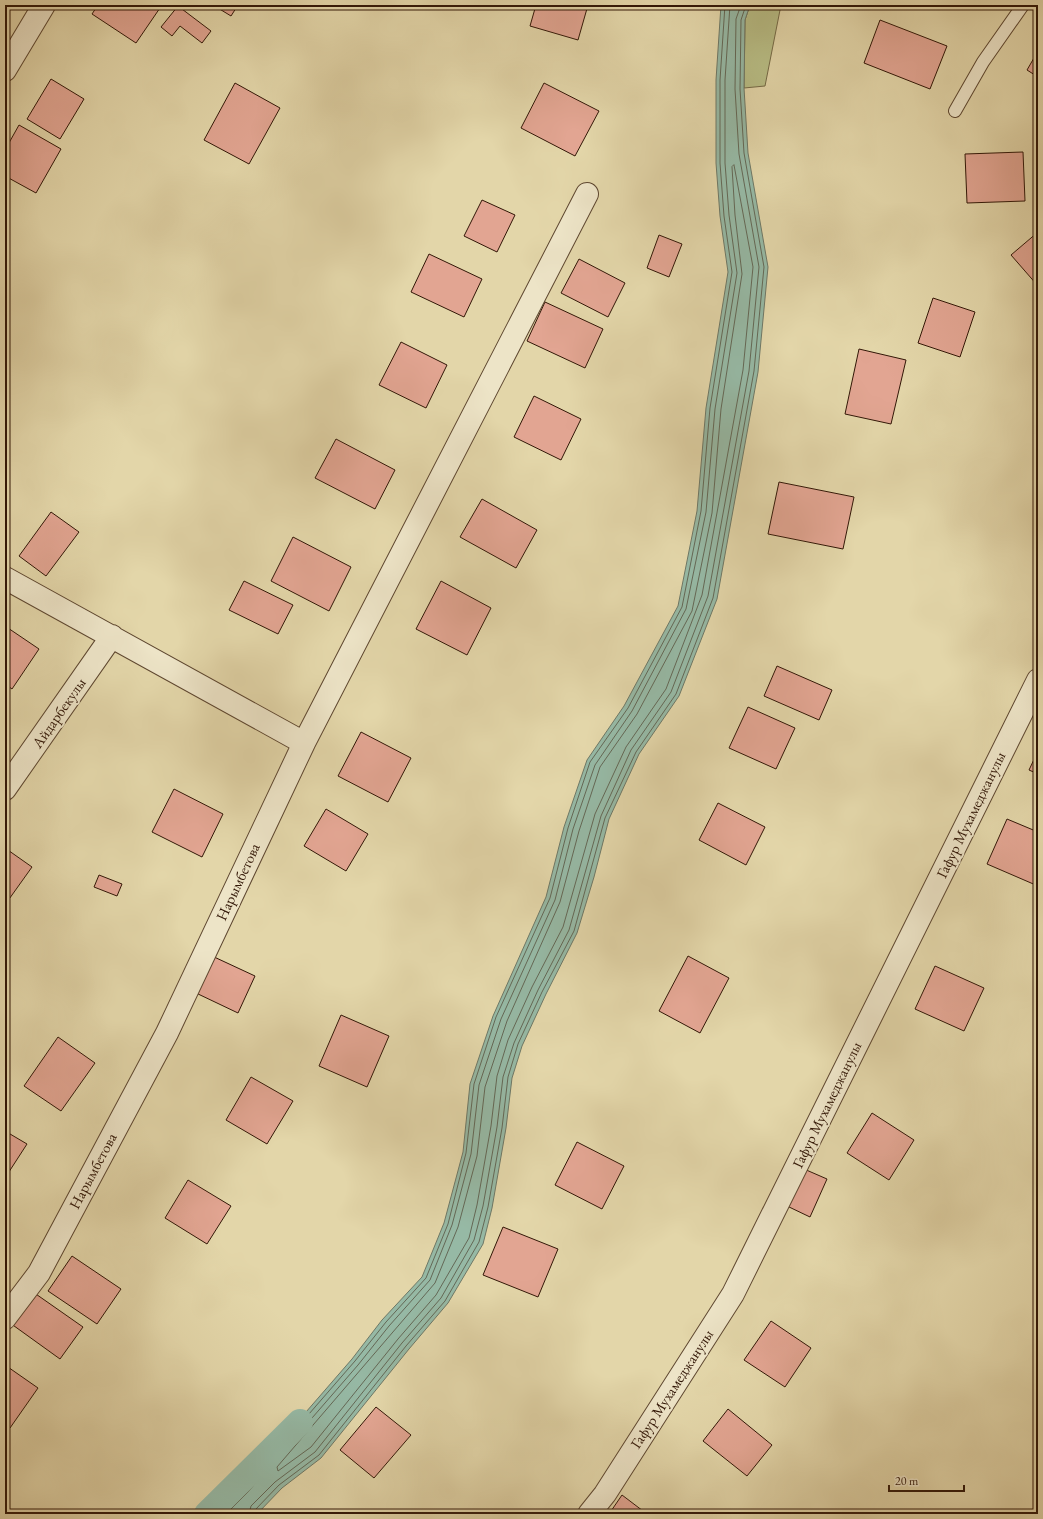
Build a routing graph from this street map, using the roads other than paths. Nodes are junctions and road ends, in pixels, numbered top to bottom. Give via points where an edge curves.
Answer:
1 (44, 5) edge
2 (1023, 5) edge
3 (5, 70) edge
4 (954, 111) dead end
5 (587, 194) dead end
6 (5, 578) edge
7 (112, 636) junction
8 (1038, 680) edge
9 (304, 743) junction
10 (5, 789) edge
11 (5, 1318) edge
12 (589, 1514) edge

1 - 3 street
2 - 4 lane via 983,62
5 - 9 street, Нарымбетова
6 - 7 street
7 - 9 street
7 - 10 street, Айдарбекулы
8 - 12 street, Гафур Мухамеджанулы via 733,1294 605,1494
9 - 11 street, Нарымбетова via 167,1033 39,1273

